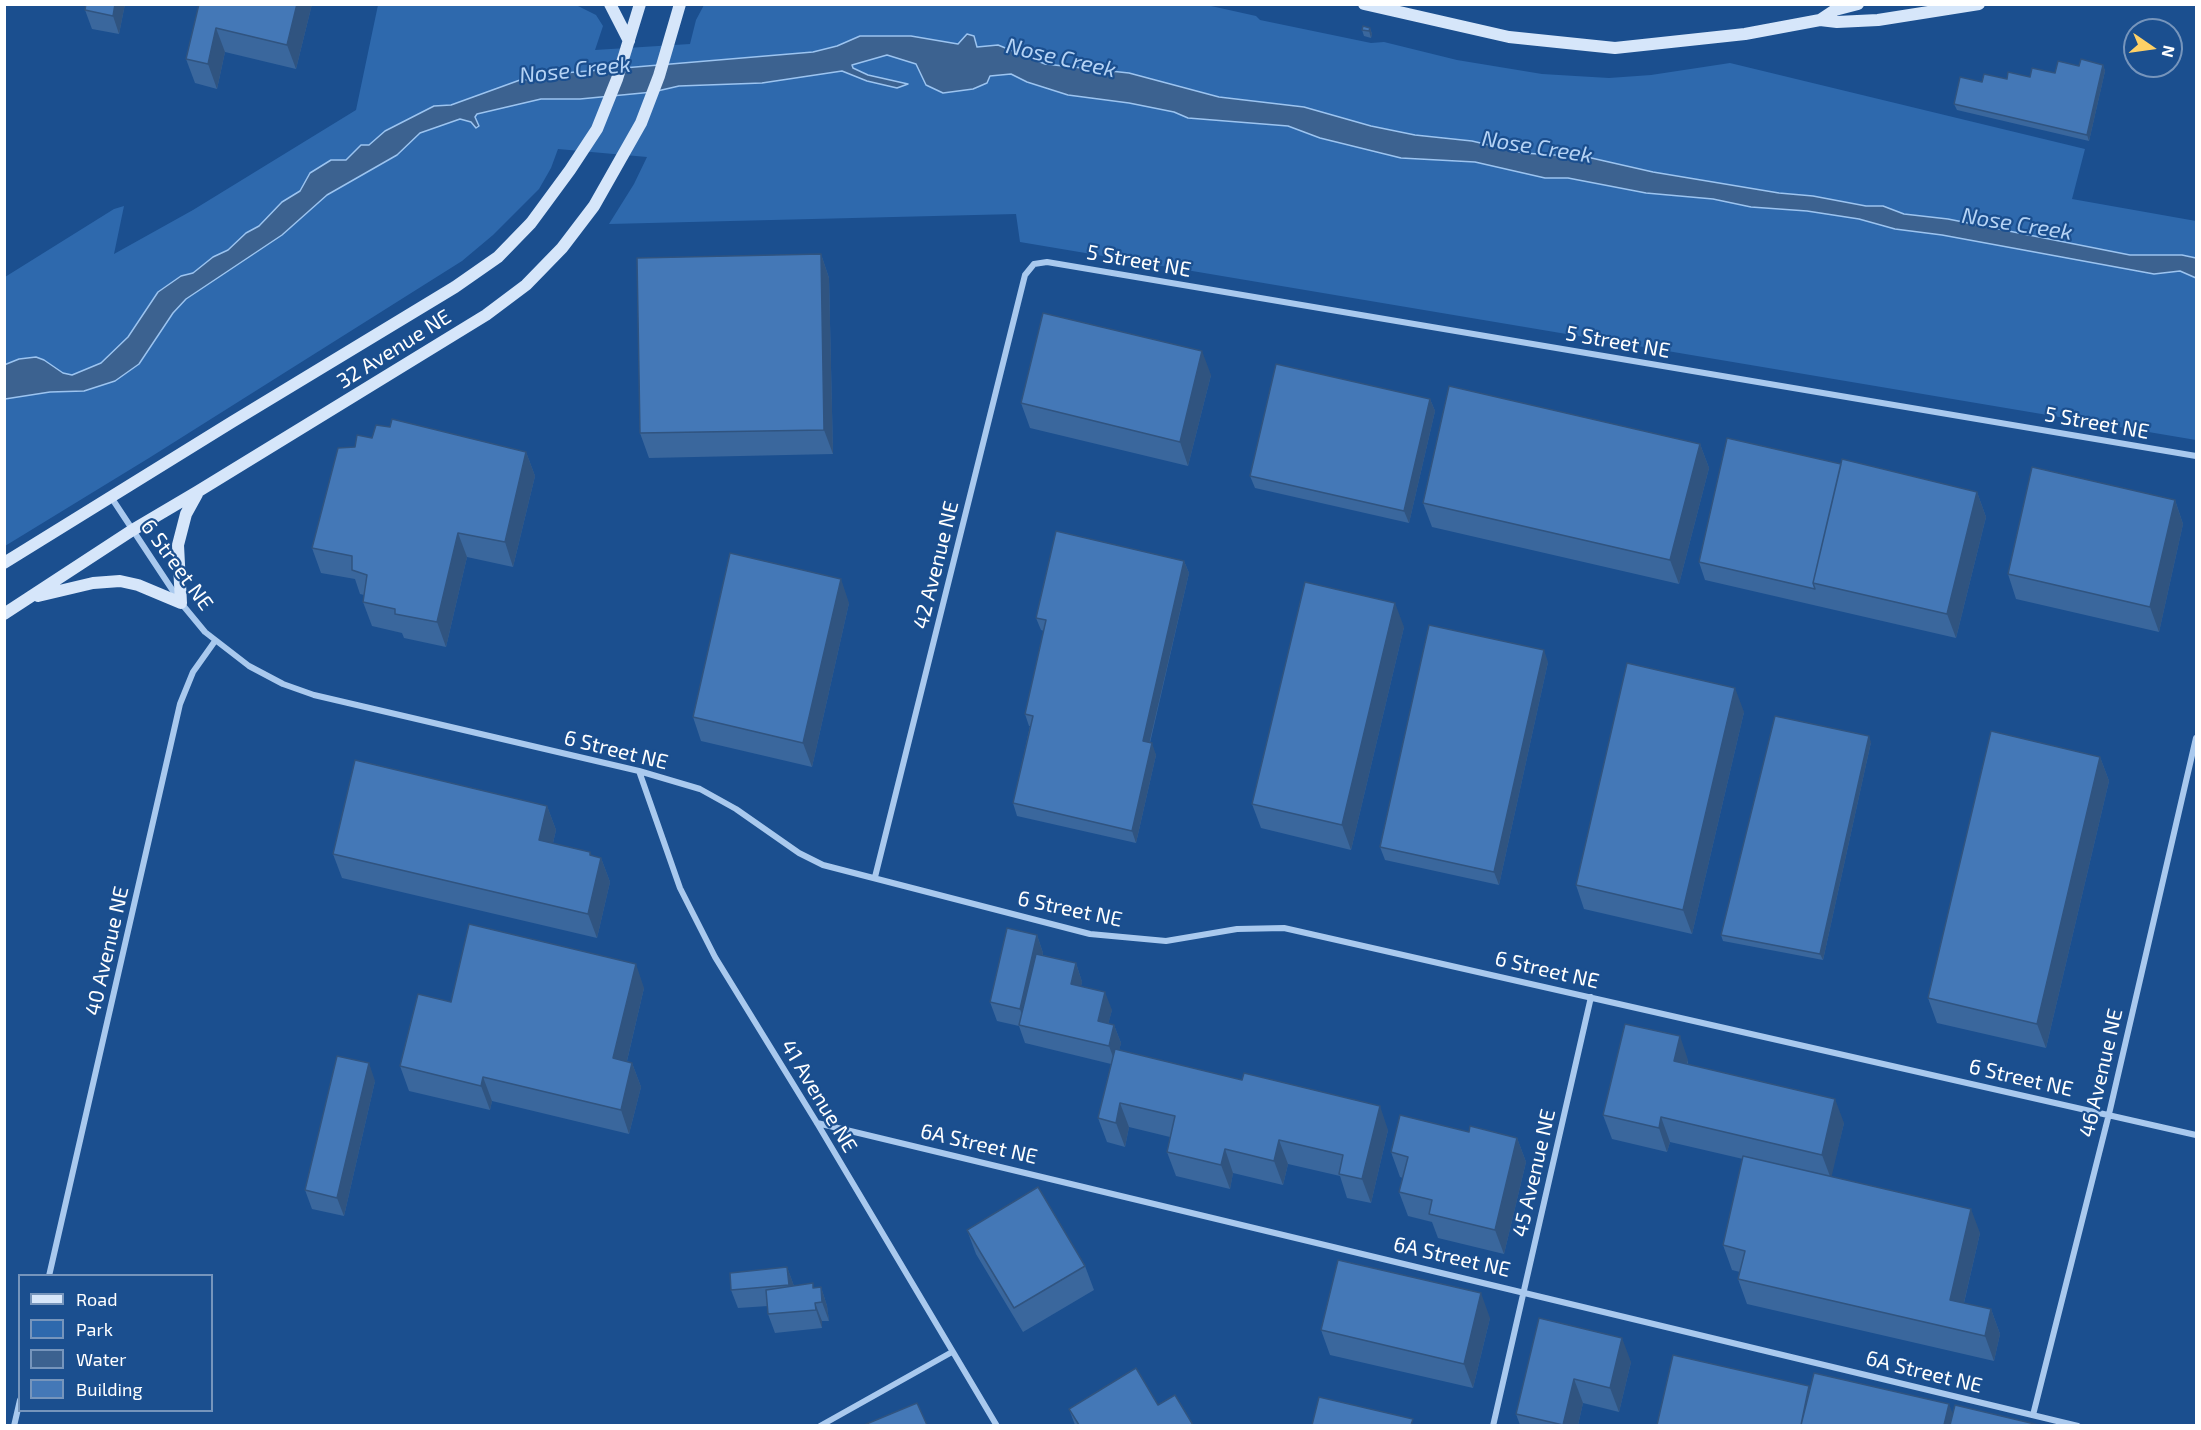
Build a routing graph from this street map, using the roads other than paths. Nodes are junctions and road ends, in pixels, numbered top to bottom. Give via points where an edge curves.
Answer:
1 (610, 4) edge
2 (640, 4) edge
3 (680, 4) edge
4 (1364, 4) edge
5 (1858, 4) edge
6 (1978, 4) edge
7 (1820, 20) junction
8 (629, 41) junction
9 (1034, 264) joint
10 (2196, 456) edge
11 (197, 492) junction
12 (111, 497) junction
13 (131, 531) junction
14 (4, 563) edge
15 (28, 599) junction
16 (181, 603) junction
17 (4, 614) edge
18 (215, 641) junction
19 (2196, 738) edge
20 (639, 771) junction
21 (875, 877) junction
22 (1591, 997) junction
23 (2109, 1114) junction
24 (817, 1123) junction
25 (2196, 1135) edge
26 (49, 1274) edge
27 (1524, 1292) junction
28 (952, 1352) junction
29 (18, 1408) edge
30 (2033, 1415) junction
31 (14, 1425) edge
32 (820, 1425) edge
33 (997, 1425) edge
34 (1492, 1425) edge
35 (2078, 1425) edge

1 - 8 main road
2 - 8 main road, 32 Avenue NE
3 - 11 main road, 32 Avenue NE via 641,123 594,206 562,248 526,285 486,315
4 - 7 main road via 1509,37 1615,48 1745,34
5 - 7 main road via 1834,10
6 - 7 main road via 1878,20
8 - 12 main road, 32 Avenue NE via 597,129 531,223 498,256 455,287
9 - 10 street, 5 Street NE via 1047,262
9 - 21 street, 42 Avenue NE via 1025,275
11 - 13 main road, 32 Avenue NE
11 - 16 main road via 178,545
12 - 13 street, 6 Street NE
12 - 14 main road, 32 Avenue NE
13 - 15 main road, 32 Avenue NE
13 - 16 street, 6 Street NE
15 - 16 main road via 93,582 120,581
15 - 17 main road, 32 Avenue NE
16 - 18 street, 6 Street NE
18 - 20 street, 6 Street NE via 249,666 314,695
18 - 26 street, 40 Avenue NE via 193,672 180,704
19 - 23 street, 46 Avenue NE
20 - 21 street, 6 Street NE via 708,792 823,865
20 - 24 street, 41 Avenue NE via 680,888 715,957
21 - 22 street, 6 Street NE via 1090,934 1166,941 1237,929 1284,928
22 - 23 street, 6 Street NE
22 - 27 street, 45 Avenue NE
23 - 25 street, 6 Street NE
23 - 30 street, 46 Avenue NE
24 - 27 street, 6A Street NE
24 - 28 street, 41 Avenue NE
27 - 30 street, 6A Street NE
27 - 34 street, 45 Avenue NE
28 - 32 street
28 - 33 street, 41 Avenue NE
29 - 31 street
30 - 35 street, 6A Street NE

